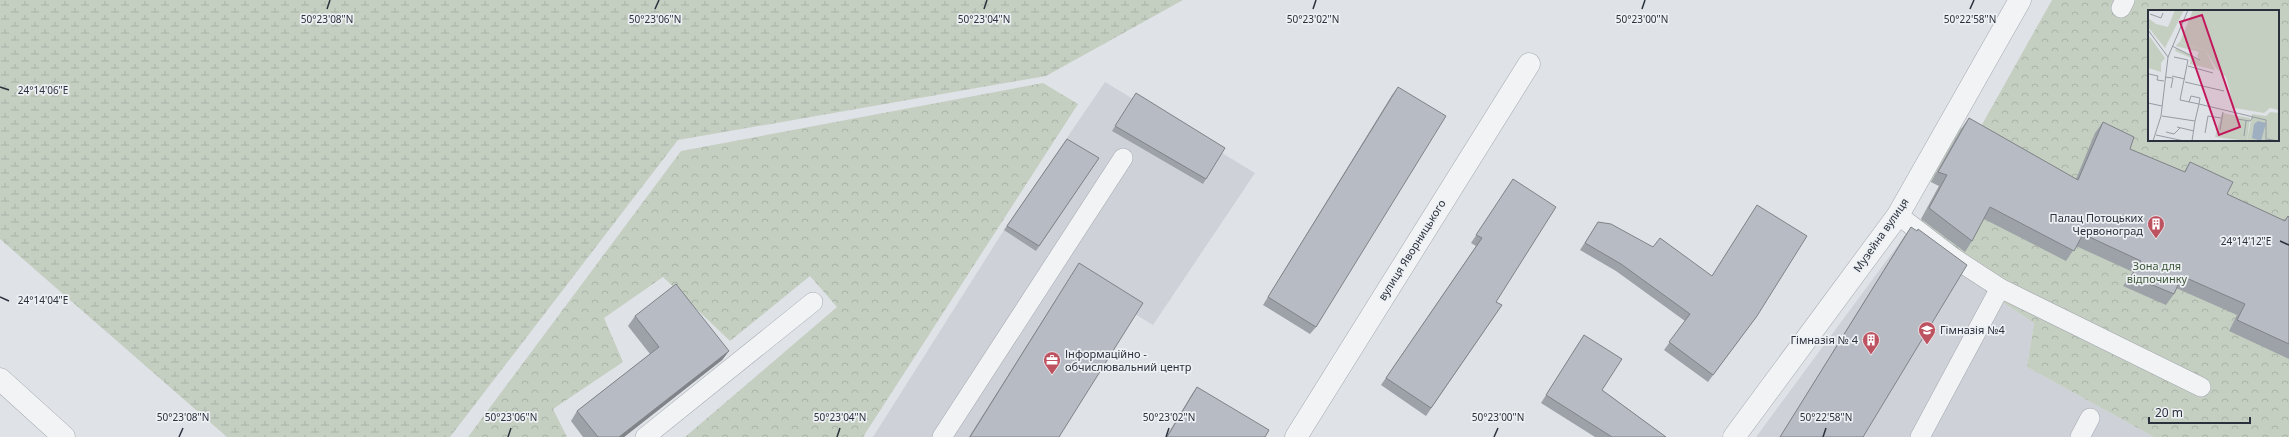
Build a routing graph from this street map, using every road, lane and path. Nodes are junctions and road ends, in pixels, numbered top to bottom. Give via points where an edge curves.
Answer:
1 (2020, 0) edge
2 (1529, 64) dead end
3 (1123, 158) dead end
4 (1898, 215) junction
5 (2000, 288) junction
6 (813, 302) dead end
7 (0, 379) edge
8 (2201, 387) dead end
9 (2090, 418) dead end
10 (64, 437) edge
11 (645, 437) edge
12 (942, 437) edge
13 (1296, 437) edge
14 (1734, 437) edge
15 (1920, 437) edge
16 (2080, 437) edge

1 - 4 street, Музейна вулиця
2 - 13 street, вулиця Яворницького
3 - 12 lane
4 - 5 lane via 1954,258
4 - 14 street, Музейна вулиця
5 - 8 lane
5 - 15 lane
6 - 11 lane
7 - 10 street
9 - 16 lane

